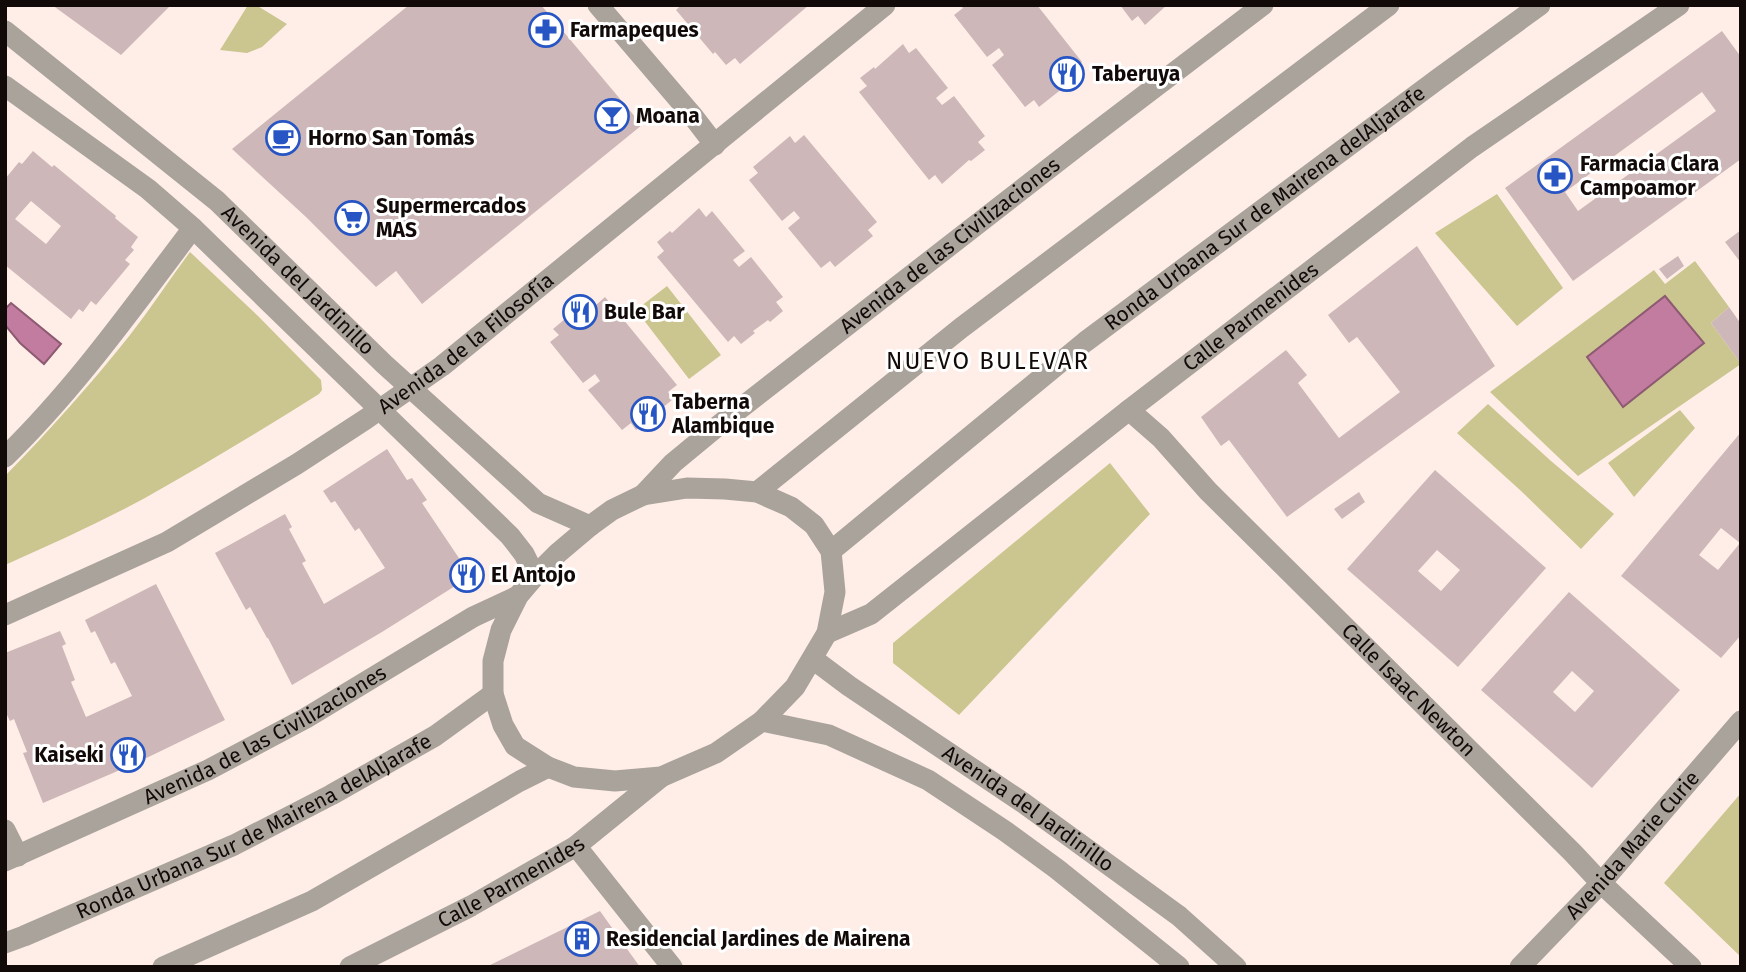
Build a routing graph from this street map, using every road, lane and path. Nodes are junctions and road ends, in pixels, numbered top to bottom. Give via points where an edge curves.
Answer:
1 (598, 5) edge
2 (885, 5) edge
3 (1263, 5) edge
4 (1390, 5) edge
5 (1540, 5) edge
6 (1679, 5) edge
7 (5, 31) edge
8 (5, 86) edge
9 (715, 145) junction
10 (193, 228) junction
11 (411, 388) junction
12 (379, 410) junction
13 (1129, 410) junction
14 (5, 457) edge
15 (757, 492) junction
16 (643, 495) junction
17 (590, 526) junction
18 (831, 551) junction
19 (535, 576) junction
20 (519, 596) junction
21 (5, 615) edge
22 (827, 633) junction
23 (813, 659) junction
24 (493, 694) junction
25 (1741, 721) edge
26 (762, 722) junction
27 (548, 767) junction
28 (661, 777) junction
29 (5, 830) edge
30 (576, 846) junction
31 (11, 858) edge
32 (1601, 883) junction
33 (5, 943) edge
34 (163, 967) edge
35 (350, 967) edge
36 (672, 967) edge
37 (1180, 967) edge
38 (1236, 967) edge
39 (1520, 967) edge
40 (1691, 967) edge

1 - 9 street
2 - 9 street, Avenida de la Filosofía
3 - 16 street, Avenida de las Civilizaciones via 719,425
4 - 15 street via 961,328
5 - 18 street, Ronda Urbana Sur de Mairena delAljarafe via 1085,342
6 - 13 street, Calle Parmenides via 1472,147
7 - 11 street, Avenida del Jardinillo via 217,201
8 - 10 street, Avenida del Jardinillo via 148,189
9 - 11 street, Avenida de la Filosofía
10 - 12 street, Avenida del Jardinillo
10 - 14 street via 108,341
11 - 12 street, Avenida de la Filosofía
11 - 17 street, Avenida del Jardinillo via 538,503
12 - 19 street, Avenida del Jardinillo via 510,536
12 - 21 street, Avenida de la Filosofía via 167,542
13 - 22 street, Calle Parmenides via 871,614
13 - 32 street, Calle Isaac Newton
15 - 16 street via 687,488
15 - 18 street via 799,513 814,525
16 - 17 street
17 - 19 street
18 - 22 street via 835,592
19 - 20 street
20 - 24 street via 495,651
20 - 31 street, Avenida de las Civilizaciones via 473,617 318,711 208,770
22 - 23 street
23 - 26 street via 795,687
23 - 38 street, Avenida del Jardinillo via 1179,916
24 - 27 street via 515,746
24 - 33 street, Ronda Urbana Sur de Mairena delAljarafe via 435,736 234,845
25 - 32 street, Avenida Marie Curie
26 - 28 street via 716,753
26 - 37 street, Avenida del Jardinillo via 829,736 928,780 1057,869
27 - 28 street via 574,777 615,781
27 - 34 street via 312,901
28 - 30 street, Calle Parmenides
29 - 31 street
30 - 35 street, Calle Parmenides
30 - 36 street
32 - 39 street, Avenida Marie Curie
32 - 40 street, Calle Isaac Newton

